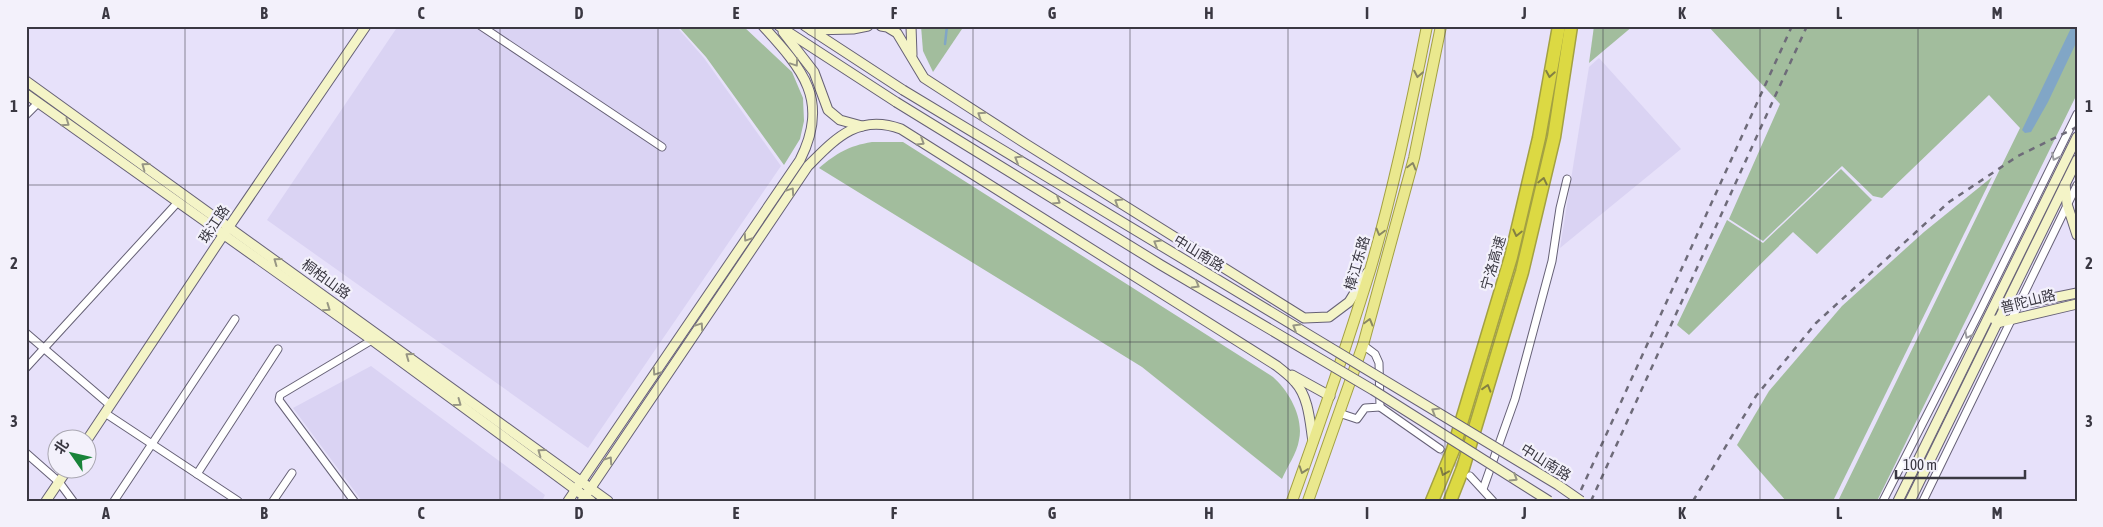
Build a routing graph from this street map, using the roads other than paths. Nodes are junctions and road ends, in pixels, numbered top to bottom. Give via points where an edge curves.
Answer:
1 (366, 26) edge
2 (482, 26) edge
3 (763, 26) edge
4 (778, 26) edge
5 (821, 26) edge
6 (868, 26) edge
7 (881, 26) edge
8 (911, 26) edge
9 (1427, 26) edge
10 (1441, 26) edge
11 (1559, 26) edge
12 (1571, 26) edge
13 (808, 28) edge
14 (913, 63) junction
15 (26, 81) edge
16 (26, 94) edge
17 (38, 103) junction
18 (2077, 114) edge
19 (26, 115) edge
20 (863, 126) junction
21 (2077, 137) edge
22 (662, 147) dead end
23 (2077, 160) edge
24 (1567, 179) dead end
25 (2065, 183) junction
26 (2077, 185) edge
27 (178, 202) junction
28 (2067, 204) junction
29 (229, 226) junction
30 (224, 234) junction
31 (2077, 235) edge
32 (1371, 266) junction
33 (2077, 293) edge
34 (2019, 304) junction
35 (2077, 304) edge
36 (2005, 307) junction
37 (1980, 311) junction
38 (1990, 315) junction
39 (2012, 319) junction
40 (235, 320) dead end
41 (1997, 323) junction
42 (26, 333) edge
43 (372, 340) junction
44 (1363, 345) junction
45 (43, 349) junction
46 (278, 349) dead end
47 (1277, 366) junction
48 (26, 368) edge
49 (1330, 396) junction
50 (1380, 407) junction
51 (108, 409) junction
52 (1340, 413) junction
53 (94, 430) edge
54 (1313, 442) junction
55 (152, 444) junction
56 (1440, 449) tunnel mouth
57 (26, 453) edge
58 (292, 473) dead end
59 (197, 474) junction
60 (1470, 476) tunnel mouth
61 (581, 481) junction
62 (59, 482) junction
63 (590, 488) junction
64 (576, 489) junction
65 (1483, 490) junction
66 (586, 499) edge
67 (46, 501) edge
68 (72, 501) edge
69 (114, 501) edge
70 (238, 501) edge
71 (273, 501) edge
72 (354, 501) edge
73 (568, 501) edge
74 (608, 501) edge
75 (1292, 501) edge
76 (1308, 501) edge
77 (1432, 501) edge
78 (1450, 501) edge
79 (1493, 501) edge
80 (1550, 501) edge
81 (1581, 501) edge
82 (1883, 501) edge
83 (1898, 501) edge
84 (1910, 501) edge
85 (1923, 501) edge

1 - 29 street, 珠江路
2 - 22 street
3 -> 61 street via 792,57 804,77 814,107 808,144
4 - 20 street via 814,72 828,110 840,120
4 -> 80 street, bridge via 896,102 1161,265 1373,390
5 - 13 street
6 - 13 street
7 - 14 street via 897,33
8 - 14 street
9 -> 32 main road, 樟江东路 via 1413,98
44 -> 10 main road, 樟江东路 via 1414,158
11 -> 77 highway, 宁洛高速 via 1539,138 1511,257 1453,450
78 -> 12 highway via 1463,468 1522,272 1554,137
81 -> 13 street, 中山南路, bridge via 903,90
32 -> 14 street via 1349,302 1329,317 1304,318 924,78
29 -> 15 street, 桐柏山路
16 - 17 street, 桐柏山路
17 - 19 street
17 -> 27 street, 桐柏山路
18 -> 37 street
20 -> 47 street via 892,126 901,130
63 -> 20 street via 808,166 834,140 848,130
21 - 38 street
23 - 25 street
24 - 65 street via 1552,261 1515,399
25 - 28 street
25 - 36 street
26 - 28 street
27 - 30 street, 桐柏山路
27 - 45 street
28 - 31 street
28 - 34 street
29 - 30 street, 珠江路
61 -> 29 street, 桐柏山路
30 -> 43 street, 桐柏山路
30 - 51 street, 珠江路
32 - 49 main road, 樟江东路
33 - 34 street, 普陀山路
34 - 36 street, 普陀山路
34 - 39 street
35 - 39 street, 普陀山路
36 - 38 street, 普陀山路
36 - 41 street
37 - 38 street
37 -> 82 street
38 - 41 street, 普陀山路
38 - 83 street
39 - 41 street, 普陀山路
39 - 85 street
40 - 55 street
41 - 84 street
42 - 45 street
43 -> 64 street, 桐柏山路
43 - 72 street via 280,395 279,400
44 - 50 street via 1375,354 1379,363
44 - 52 main road, 樟江东路
45 - 48 street
45 - 51 street
46 - 59 street
47 - 49 street
47 - 54 street via 1296,382 1302,392
49 - 54 main road, 樟江东路
50 - 52 street via 1365,408 1357,418
50 - 56 street
51 - 53 street, 珠江路
51 - 55 street
52 - 76 main road, 樟江东路
54 -> 75 main road, 樟江东路
55 - 59 street
55 - 69 street
57 - 62 street
58 - 71 street
59 - 70 street
60 - 65 street
61 - 63 street, 桐柏山路
61 - 64 street
62 - 67 street
62 - 68 street
63 - 66 street
63 - 74 street, 桐柏山路
64 - 66 street, 桐柏山路
64 - 73 street
65 - 79 street

